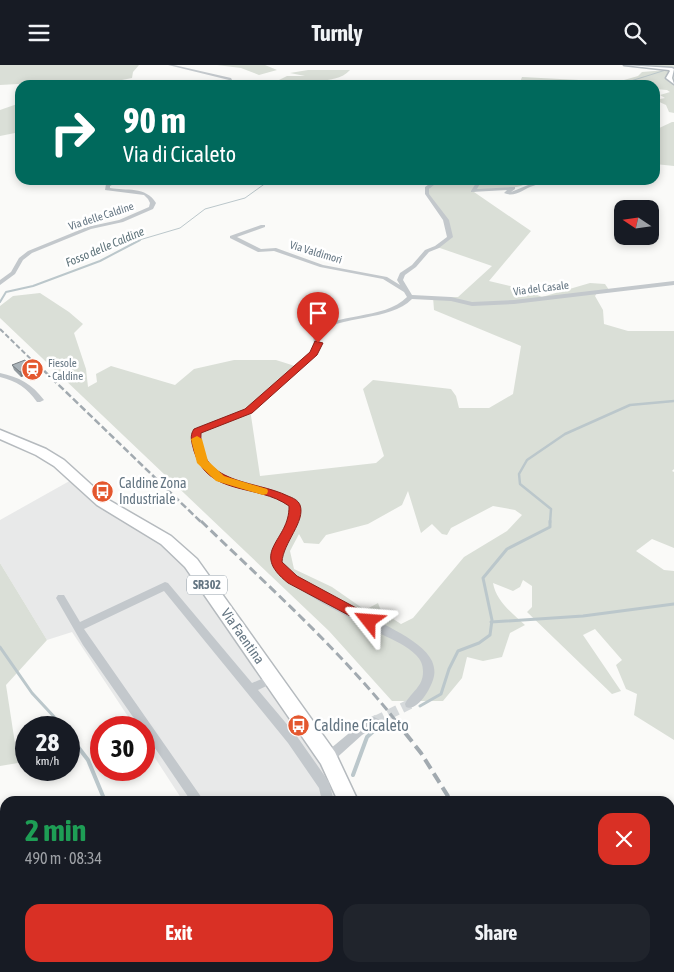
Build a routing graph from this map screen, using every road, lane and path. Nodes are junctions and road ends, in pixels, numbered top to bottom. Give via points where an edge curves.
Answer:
1 (170, 65) edge
2 (626, 65) edge
3 (230, 80) edge
4 (674, 82) edge
5 (108, 185) edge
6 (430, 185) edge
7 (477, 185) edge
8 (531, 185) edge
9 (263, 226) dead end
10 (0, 283) edge
11 (674, 283) edge
12 (404, 290) junction
13 (410, 297) junction
14 (0, 375) edge
15 (40, 399) dead end
16 (0, 434) edge
17 (61, 598) dead end
18 (79, 627) junction
19 (273, 678) junction
20 (252, 688) junction
21 (410, 703) tunnel mouth
22 (374, 722) tunnel mouth
23 (328, 758) junction
24 (194, 796) edge
25 (327, 796) edge
26 (346, 796) edge

1 - 3 street
2 - 4 main road via 670,69 673,71 669,78
5 - 10 street, Via delle Caldine via 107,189 148,196 153,203 151,208 30,252
6 - 12 street via 426,194 446,220 450,237 427,251 402,274 400,280
7 - 8 street via 473,191 513,188 508,194
9 - 12 street, Via Valdimori via 232,237 260,251 274,249 322,266 384,278
11 - 13 street, Via del Casale via 514,302 472,304 451,299
12 - 13 street, Via Valdimori
13 - 21 street via 404,305 324,327 316,334 318,343 314,353 249,411 200,429 196,434 203,463 220,479 276,494 295,505 293,524 277,552 276,562 283,572 423,655 429,667 428,677 423,689
14 - 15 street via 29,386
16 - 19 main road, Via Faentina / SR302 via 48,456 102,502 156,533 180,553
17 - 18 street
18 - 20 street, Via Faentina via 165,586
18 - 24 street
19 - 20 street, Via Faentina
19 - 23 main road, Via Faentina / SR302
20 - 25 street, Via Faentina via 325,786
22 - 23 street
23 - 26 main road, Via Faentina / SR302

